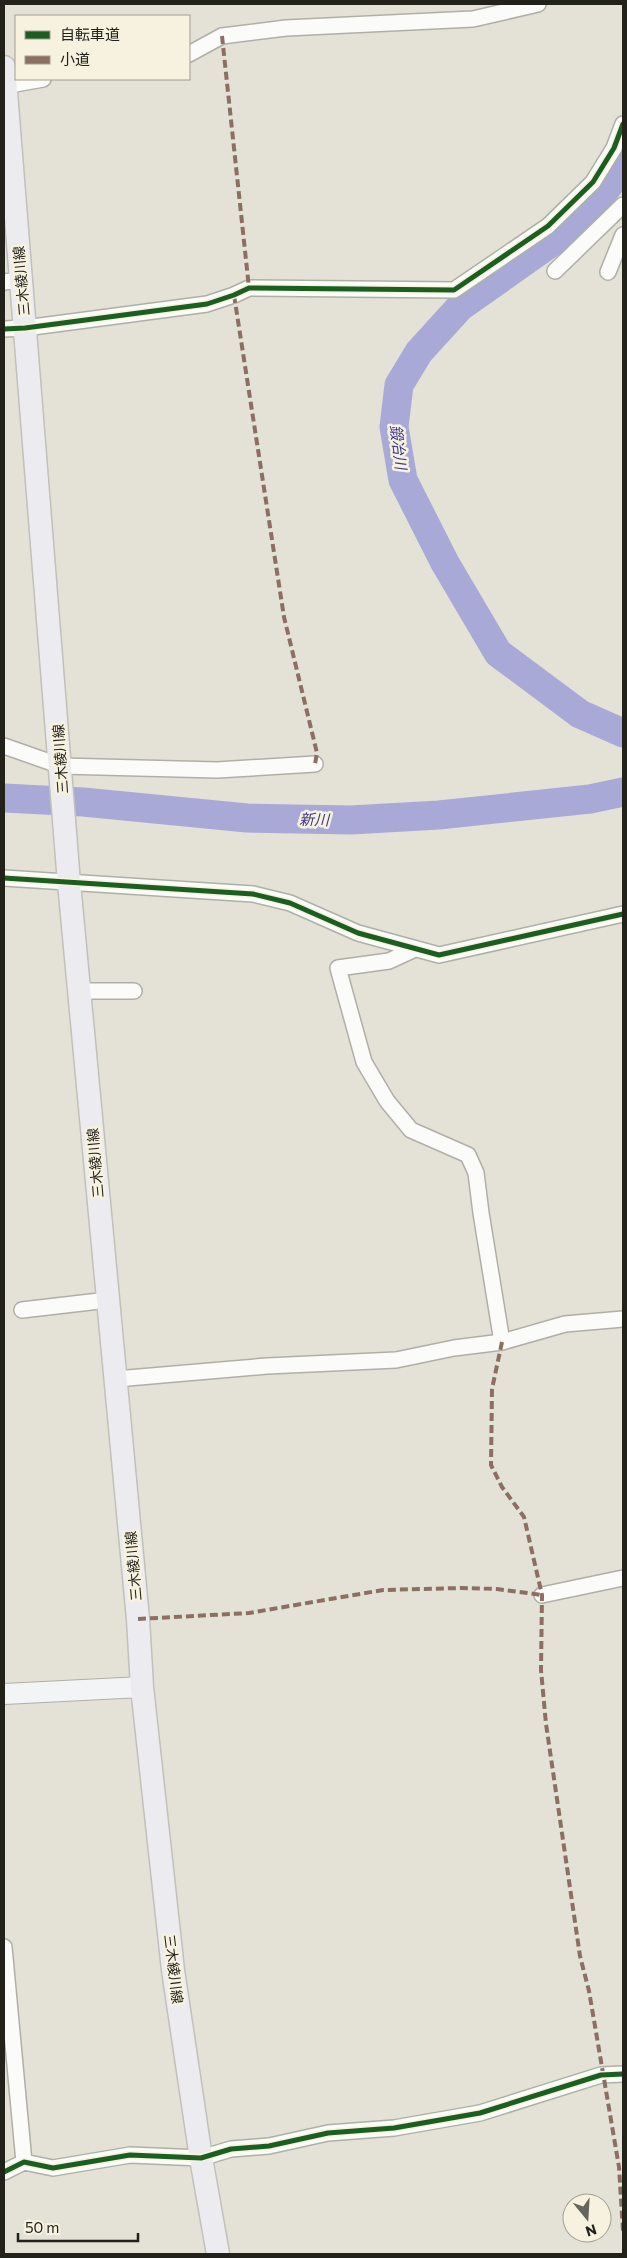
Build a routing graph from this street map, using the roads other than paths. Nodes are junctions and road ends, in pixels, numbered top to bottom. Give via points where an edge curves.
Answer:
1 (538, 4) edge
2 (190, 53) edge
3 (4, 80) edge
4 (623, 124) edge
5 (623, 205) edge
6 (10, 227) edge
7 (623, 235) edge
8 (555, 271) dead end
9 (608, 272) dead end
10 (13, 281) edge
11 (15, 329) edge
12 (4, 746) edge
13 (315, 764) dead end
14 (62, 774) junction
15 (4, 878) edge
16 (69, 883) junction
17 (623, 914) edge
18 (415, 949) junction
19 (79, 991) junction
20 (134, 992) dead end
21 (108, 1300) junction
22 (22, 1310) dead end
23 (623, 1319) edge
24 (502, 1342) junction
25 (116, 1379) junction
26 (623, 1578) edge
27 (542, 1595) dead end
28 (142, 1687) junction
29 (4, 1694) edge
30 (4, 1947) edge
31 (6, 2005) edge
32 (623, 2074) edge
33 (10, 2086) edge
34 (201, 2158) junction
35 (24, 2162) junction
36 (4, 2172) edge
37 (218, 2254) edge

1 - 2 street via 473,19 286,28 222,36
3 - 6 main road, 三木綾川線
4 - 11 street via 614,148 593,182 548,226 454,290 249,288 207,304
5 - 8 street
6 - 10 main road, 三木綾川線
7 - 9 street
10 - 11 main road, 三木綾川線
11 - 14 main road, 三木綾川線
12 - 14 street
13 - 14 street
14 - 16 main road, 三木綾川線
15 - 16 street
16 - 18 street via 253,894 290,903 358,933
16 - 19 main road, 三木綾川線
17 - 18 street via 439,955
18 - 24 street via 389,961 338,968 364,1062 387,1101 411,1130 468,1155 476,1173
19 - 20 street
19 - 21 main road, 三木綾川線
21 - 22 street
21 - 25 main road, 三木綾川線
23 - 24 street via 565,1324
24 - 25 street via 396,1360 267,1366
25 - 28 main road, 三木綾川線
26 - 27 street
28 - 29 street
28 - 34 main road, 三木綾川線 via 173,1970
30 - 31 street
31 - 33 street
32 - 34 street via 601,2075 480,2113 394,2128 328,2133 269,2146 231,2149
33 - 35 street
34 - 35 street via 130,2155 53,2168
34 - 37 main road, 三木綾川線
35 - 36 street

